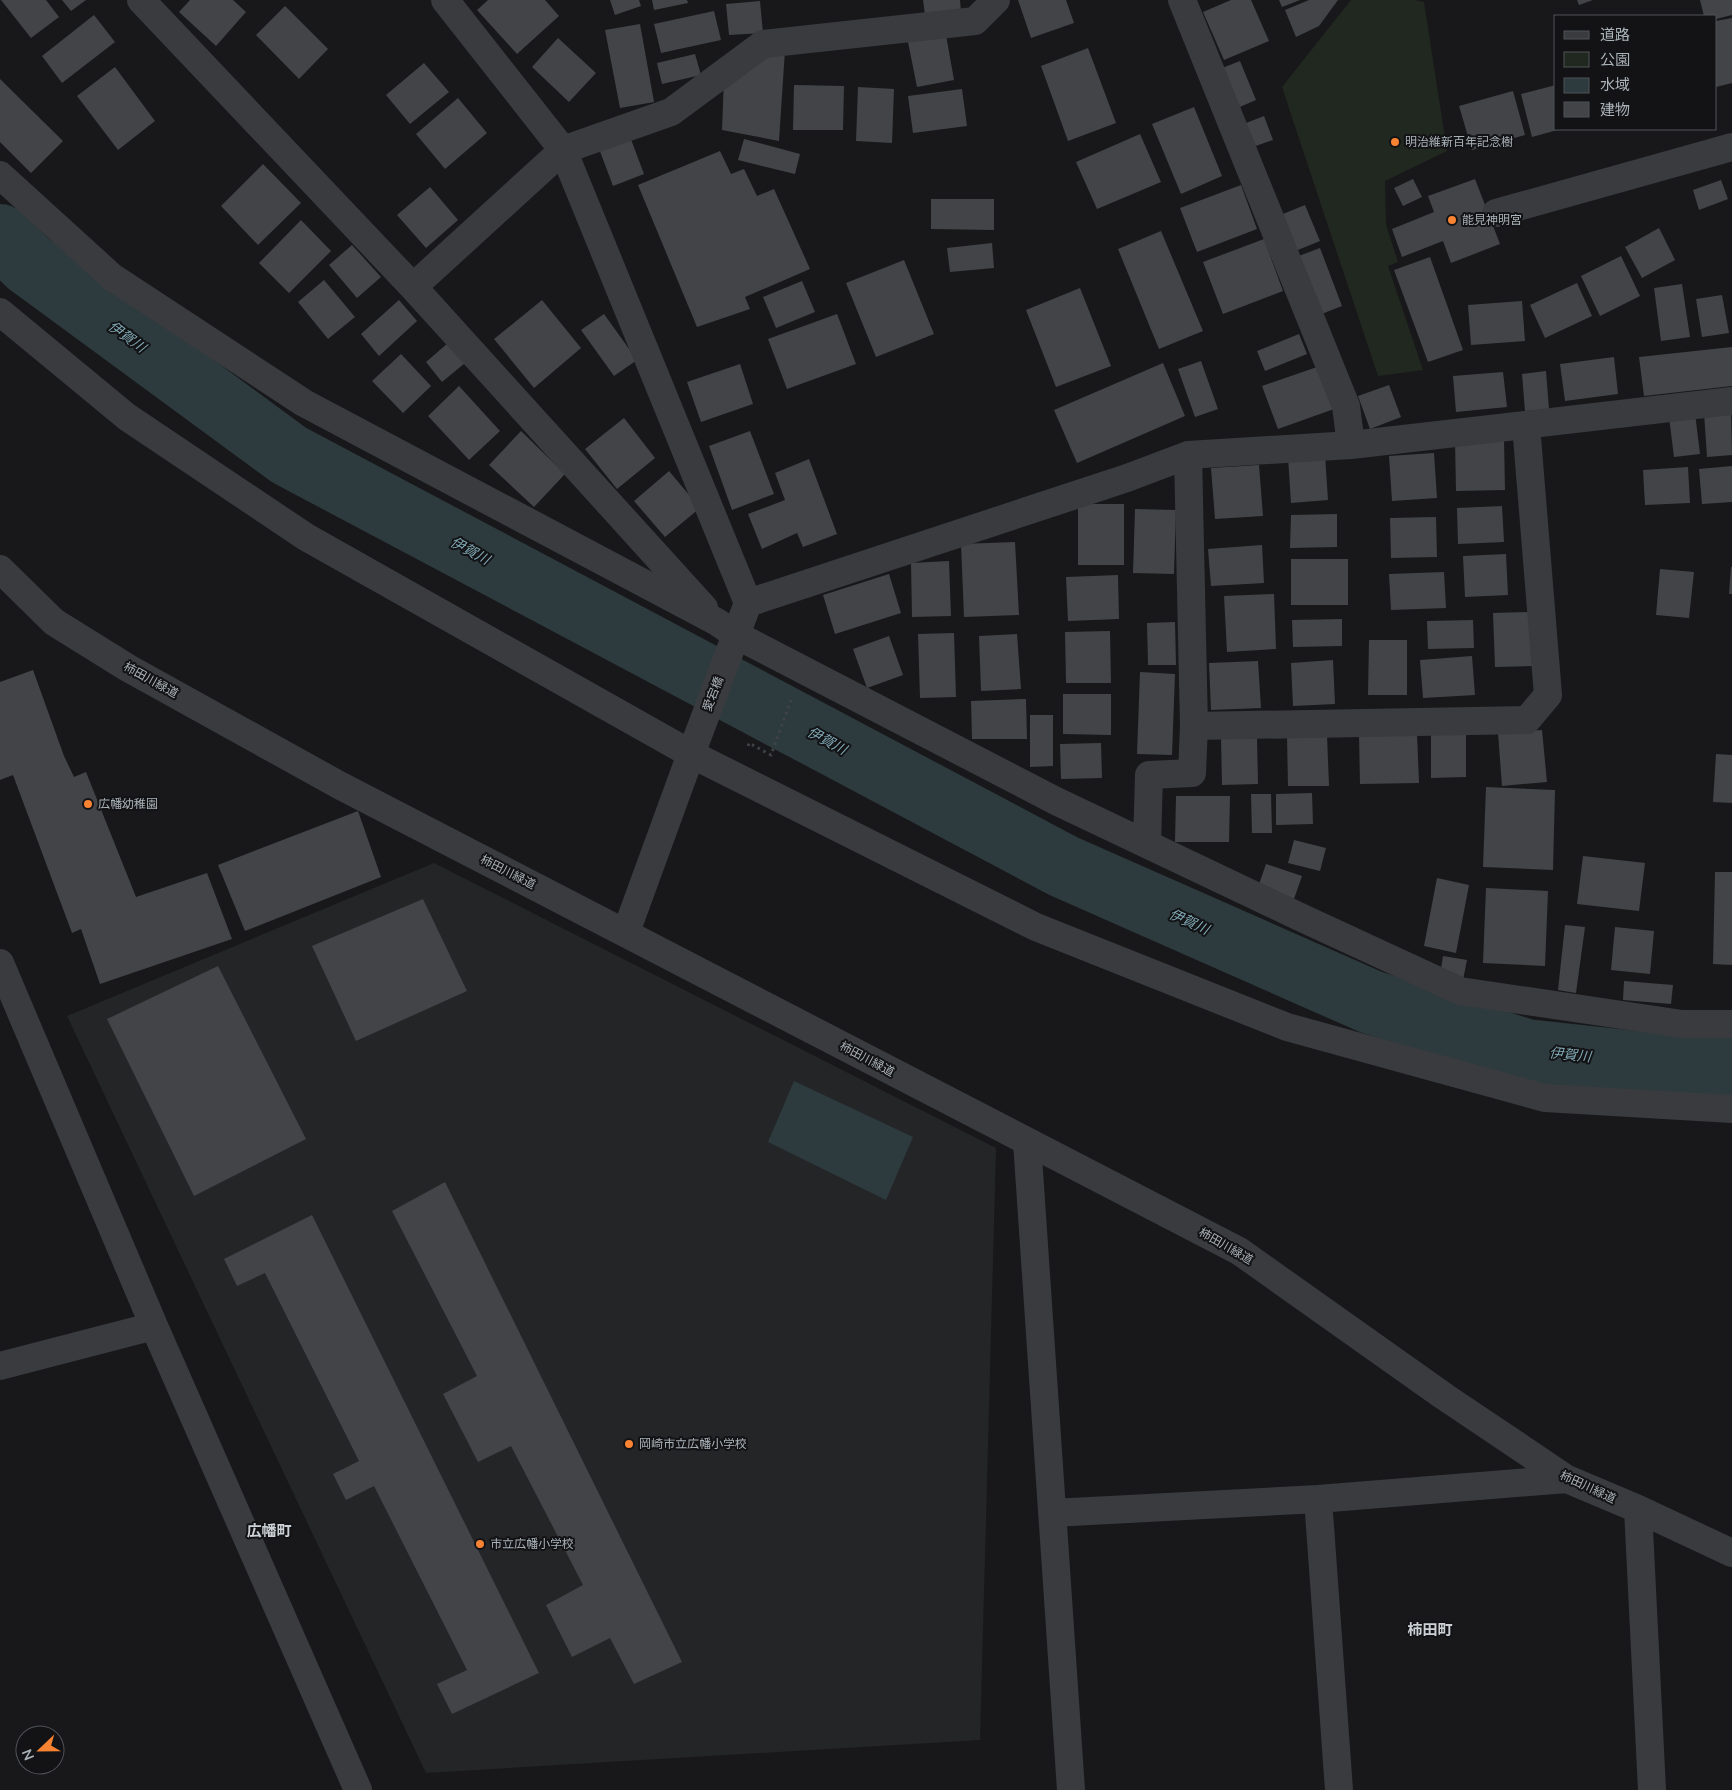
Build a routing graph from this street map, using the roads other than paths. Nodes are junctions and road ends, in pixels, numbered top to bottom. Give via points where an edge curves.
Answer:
1 (141, 0) edge
2 (445, 0) edge
3 (996, 0) edge
4 (1182, 0) edge
5 (1732, 147) edge
6 (563, 150) junction
7 (0, 175) edge
8 (1496, 213) dead end
9 (413, 287) junction
10 (0, 312) edge
11 (1732, 401) edge
12 (1526, 425) junction
13 (1351, 445) junction
14 (1188, 454) junction
15 (0, 569) edge
16 (748, 603) junction
17 (726, 628) junction
18 (1194, 726) junction
19 (691, 754) junction
20 (1147, 844) junction
21 (626, 932) junction
22 (0, 963) edge
23 (1732, 1024) edge
24 (1732, 1109) edge
25 (1027, 1142) junction
26 (154, 1326) junction
27 (0, 1366) edge
28 (1567, 1479) junction
29 (1318, 1499) junction
30 (1638, 1509) junction
31 (1052, 1514) junction
32 (1732, 1554) edge
33 (358, 1790) edge
34 (1071, 1790) edge
35 (1339, 1790) edge
36 (1652, 1790) edge

1 - 9 street
2 - 6 street
3 - 6 street via 975,21 763,44 671,112
4 - 13 street via 1346,406
5 - 8 street
6 - 9 street
6 - 16 street
7 - 17 street via 112,277 304,403
9 - 17 street
10 - 19 street via 127,416 306,537
11 - 12 street
12 - 13 street
12 - 18 street via 1548,695 1527,720
13 - 14 street
14 - 16 street via 1108,484
14 - 18 street
15 - 21 street, 柿田川緑道 via 54,622 128,668 339,785
16 - 17 street, 愛宕橋
17 - 19 street, 愛宕橋
17 - 20 street via 1056,801
18 - 20 street via 1192,772 1149,775
19 - 21 street, 愛宕橋
19 - 24 street via 1036,927 1287,1027 1544,1098
20 - 23 street via 1460,991 1682,1024
21 - 25 street, 柿田川緑道
22 - 26 street
25 - 28 street, 柿田川緑道 via 1239,1251
25 - 31 street
26 - 27 street
26 - 33 street
28 - 29 street
28 - 30 street, 柿田川緑道
29 - 31 street
29 - 35 street
30 - 32 street, 柿田川緑道
30 - 36 street
31 - 34 street

